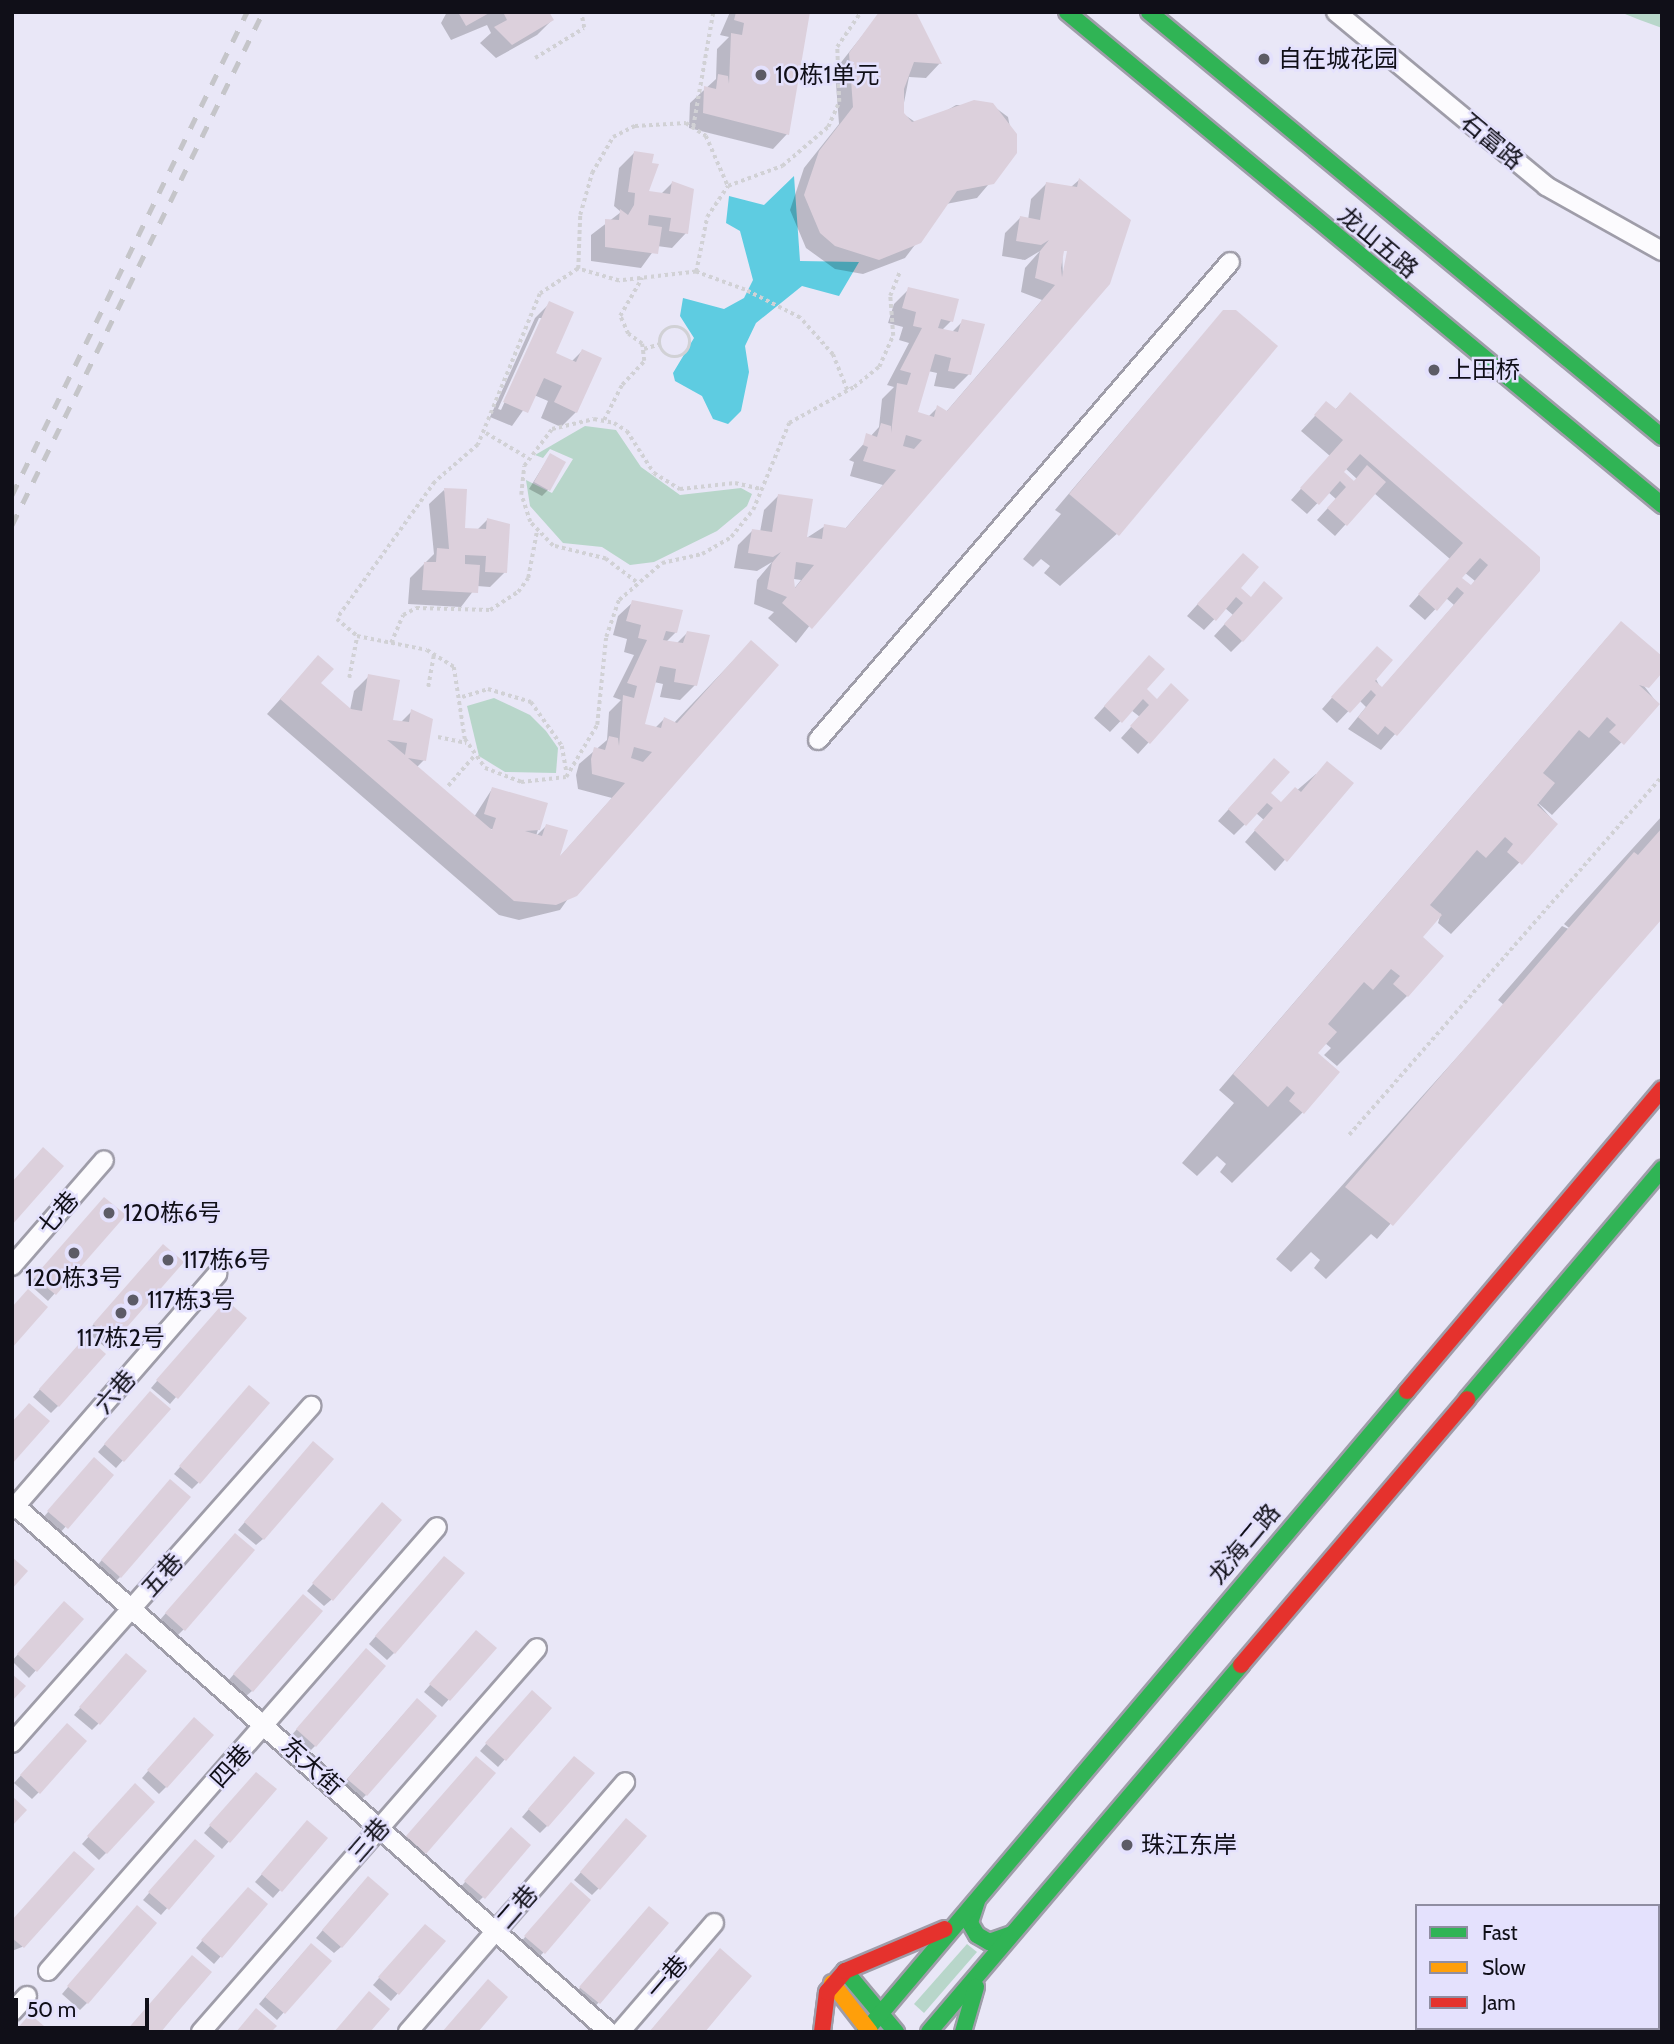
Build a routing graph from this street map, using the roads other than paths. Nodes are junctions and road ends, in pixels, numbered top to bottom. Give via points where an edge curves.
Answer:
1 (1067, 12) edge
2 (1149, 12) edge
3 (1336, 12) edge
4 (1662, 251) edge
5 (1230, 262) dead end
6 (1662, 437) edge
7 (1662, 505) edge
8 (818, 740) dead end
9 (1662, 1089) edge
10 (104, 1160) dead end
11 (1662, 1169) edge
12 (12, 1266) edge
13 (217, 1274) dead end
14 (311, 1406) dead end
15 (13, 1507) edge
16 (437, 1527) dead end
17 (134, 1606) junction
18 (537, 1648) dead end
19 (266, 1725) junction
20 (12, 1743) edge
21 (625, 1782) dead end
22 (379, 1828) junction
23 (979, 1897) junction
24 (714, 1923) dead end
25 (493, 1934) junction
26 (1012, 1934) junction
27 (48, 1971) dead end
28 (845, 1971) junction
29 (832, 1983) junction
30 (27, 1996) dead end
31 (12, 2012) edge
32 (880, 2014) junction
33 (867, 2031) edge
34 (201, 2032) edge
35 (408, 2032) edge
36 (609, 2032) edge
37 (620, 2032) edge
38 (822, 2032) edge
39 (896, 2032) edge
40 (929, 2032) edge
41 (963, 2032) edge

1 - 7 main road, 龙山五路
2 - 6 main road, 龙山五路
3 - 4 street, 石富路 via 1546,186
5 - 8 street
9 - 23 main road, 龙海二路
10 - 12 street, 七巷
11 - 26 main road
13 - 15 street, 六巷
14 - 17 street, 五巷
15 - 17 street, 东大街
16 - 19 street, 四巷
17 - 19 street, 东大街
17 - 20 street, 五巷
18 - 22 street, 三巷
19 - 22 street, 东大街
19 - 27 street, 四巷
21 - 25 street, 二巷
22 - 25 street, 东大街
22 - 34 street, 三巷
23 - 26 main road via 970,1923 977,1936 989,1942
23 - 28 main road via 942,1931
23 - 32 main road, 龙海二路
24 - 37 street, 一巷
25 - 35 street, 二巷
25 - 36 street, 东大街
26 - 40 main road
26 - 41 main road via 972,1995
28 - 29 main road
28 - 32 main road
29 - 33 main road
29 - 38 main road
30 - 31 street
32 - 33 main road, 龙海二路
32 - 39 main road

